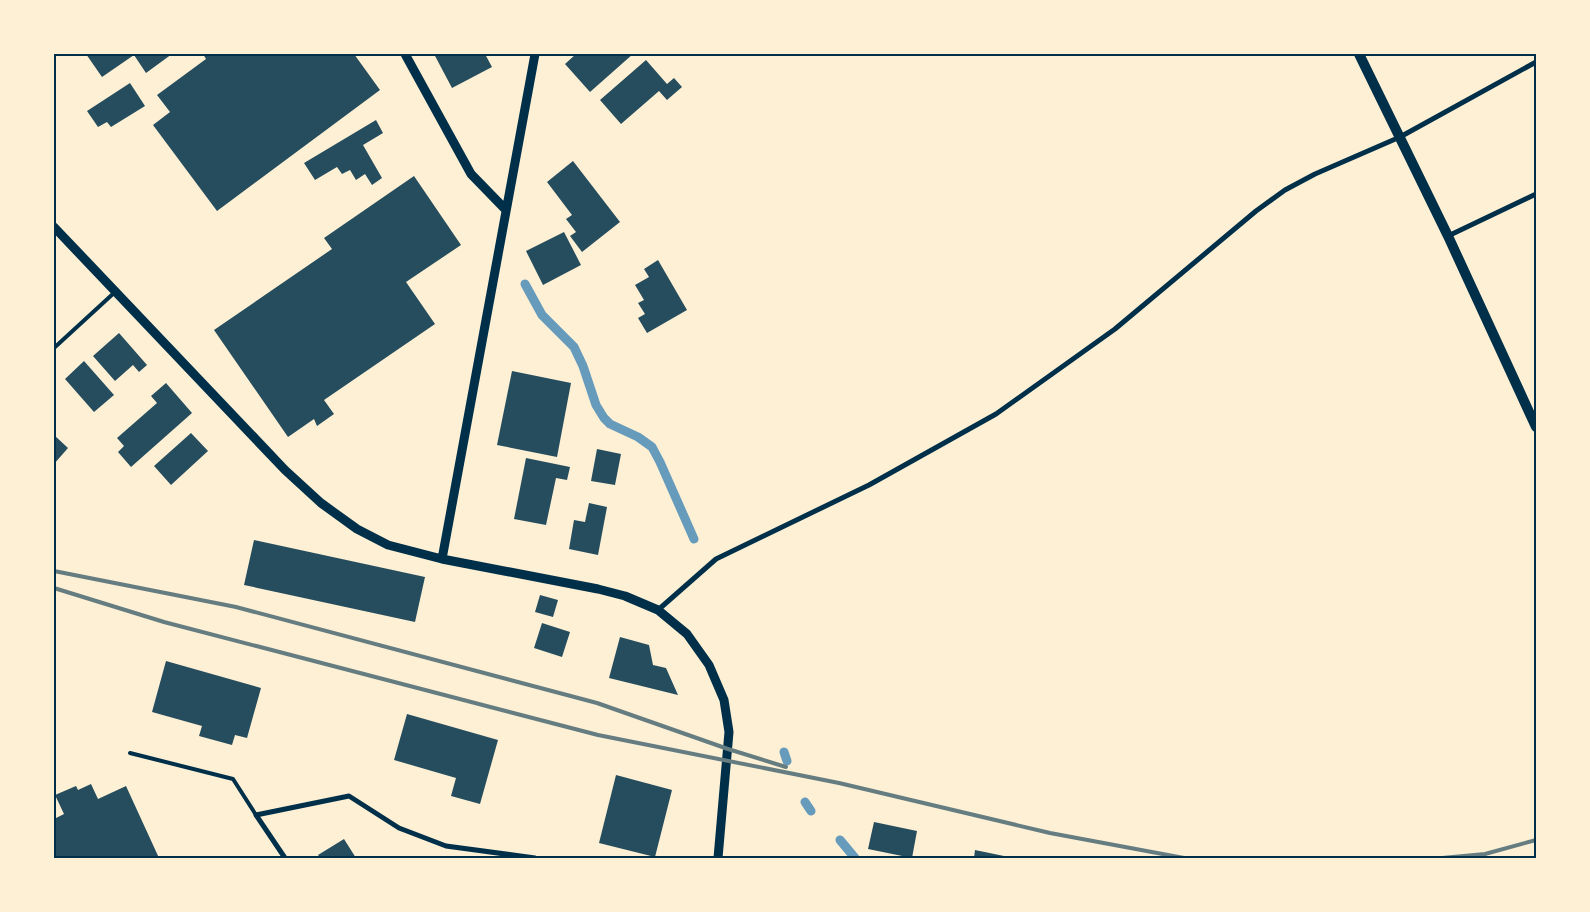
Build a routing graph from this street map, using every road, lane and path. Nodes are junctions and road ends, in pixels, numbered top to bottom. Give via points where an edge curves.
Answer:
1 (405, 54) edge
2 (535, 54) edge
3 (1359, 54) edge
4 (1536, 62) edge
5 (1400, 137) junction
6 (1536, 194) edge
7 (506, 210) junction
8 (54, 227) edge
9 (1448, 236) junction
10 (115, 292) junction
11 (54, 348) edge
12 (1536, 427) edge
13 (442, 559) junction
14 (658, 610) junction
15 (130, 753) dead end
16 (256, 814) junction
17 (285, 858) edge
18 (535, 858) edge
19 (718, 858) edge

1 - 7 street via 471,174
2 - 7 street
3 - 5 main road
4 - 5 street
5 - 9 main road
5 - 14 street via 1285,190 1115,329 996,414 869,485 716,559
6 - 9 street
7 - 13 street
8 - 10 street
9 - 12 main road
10 - 11 lane
10 - 13 street via 284,470 321,503 357,529 388,545
13 - 14 street via 598,589
14 - 19 street via 687,634 709,665 724,700 729,732
15 - 16 lane via 233,779
16 - 17 street
16 - 18 street via 349,796 399,828 446,846

